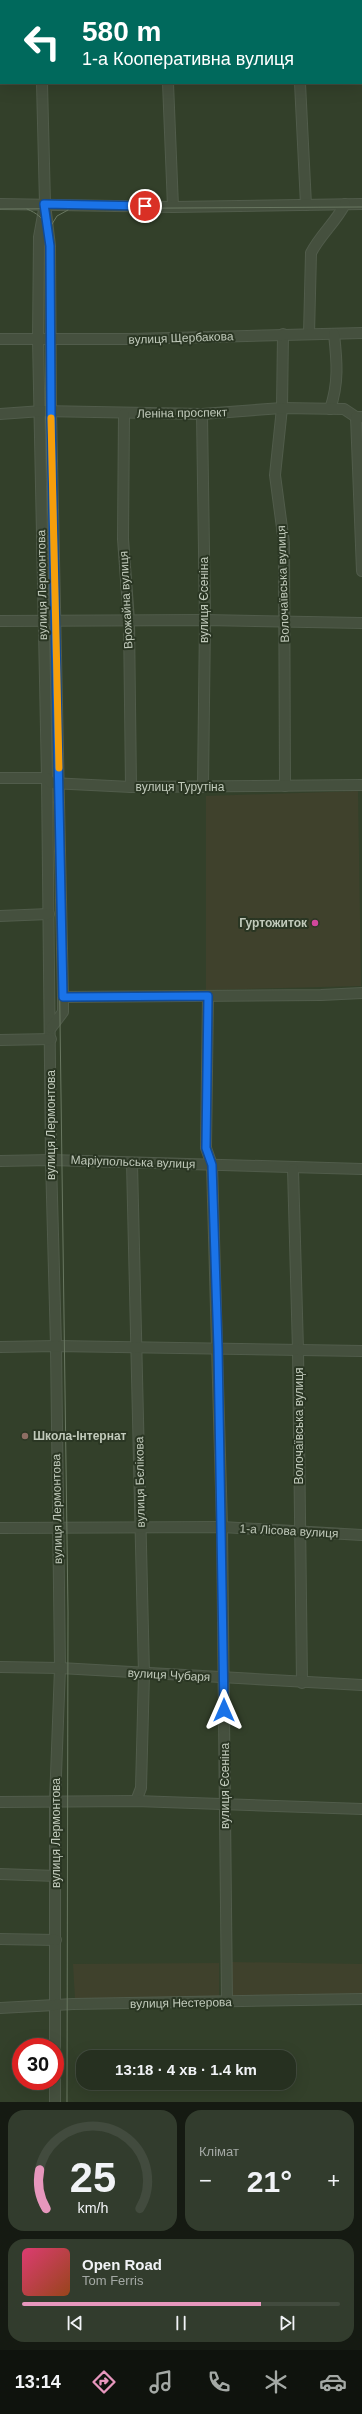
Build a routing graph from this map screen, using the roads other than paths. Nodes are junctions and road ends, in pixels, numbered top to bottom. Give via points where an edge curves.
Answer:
1 (42, 84) edge
2 (168, 84) edge
3 (300, 84) edge
4 (0, 204) edge
5 (44, 204) junction
6 (345, 204) junction
7 (362, 204) edge
8 (306, 205) junction
9 (173, 207) junction
10 (362, 333) edge
11 (283, 334) junction
12 (309, 334) junction
13 (334, 334) junction
14 (0, 340) edge
15 (38, 340) junction
16 (51, 340) junction
17 (282, 408) junction
18 (330, 409) junction
19 (38, 412) junction
20 (51, 412) junction
21 (0, 414) edge
22 (124, 414) junction
23 (202, 414) junction
24 (359, 417) edge
25 (362, 570) edge
26 (205, 620) junction
27 (0, 621) edge
28 (43, 621) junction
29 (56, 621) junction
30 (129, 621) junction
31 (285, 623) junction
32 (362, 623) edge
33 (0, 778) edge
34 (47, 778) junction
35 (59, 783) junction
36 (362, 785) edge
37 (285, 786) junction
38 (131, 787) junction
39 (204, 787) junction
40 (49, 914) junction
41 (0, 916) edge
42 (362, 993) edge
43 (208, 996) junction
44 (63, 997) junction
45 (51, 1028) junction
46 (51, 1039) junction
47 (0, 1040) edge
48 (51, 1160) junction
49 (0, 1161) edge
50 (132, 1163) junction
51 (212, 1165) junction
52 (293, 1169) junction
53 (362, 1169) edge
54 (56, 1346) junction
55 (0, 1347) edge
56 (137, 1347) junction
57 (218, 1348) junction
58 (298, 1350) junction
59 (362, 1351) edge
60 (141, 1527) junction
61 (222, 1527) junction
62 (0, 1528) edge
63 (57, 1528) junction
64 (299, 1531) junction
65 (362, 1535) edge
66 (0, 1667) edge
67 (60, 1668) junction
68 (144, 1674) junction
69 (224, 1678) junction
70 (302, 1683) junction
71 (362, 1685) edge
72 (136, 1801) junction
73 (0, 1802) edge
74 (55, 1802) junction
75 (225, 1805) junction
76 (362, 1809) edge
77 (0, 1874) edge
78 (56, 1876) junction
79 (0, 1939) edge
80 (56, 1940) junction
81 (362, 1999) edge
82 (227, 2002) junction
83 (54, 2005) junction
84 (0, 2008) edge
85 (55, 2038) edge
86 (56, 2090) edge
87 (56, 2102) edge

1 - 5 street, вулиця Лермонтова
2 - 9 street
3 - 8 street
4 - 5 street
5 - 9 street
5 - 15 street, вулиця Лермонтова via 39,237
5 - 16 street, вулиця Лермонтова via 50,246
6 - 7 street
6 - 8 street
6 - 12 street via 317,241 312,253
8 - 9 street
10 - 13 street, вулиця Щербакова
11 - 12 street, вулиця Щербакова
11 - 16 street, вулиця Щербакова
11 - 17 street, Волочаївська вулиця
12 - 13 street, вулиця Щербакова
13 - 18 street via 338,366 336,390
14 - 15 street, вулиця Щербакова
15 - 16 street, вулиця Щербакова
15 - 19 street, вулиця Лермонтова
16 - 20 street, вулиця Лермонтова
17 - 18 street, Леніна проспект
17 - 23 street, Леніна проспект
17 - 31 street, Волочаївська вулиця via 275,475 284,542
18 - 24 street, Леніна проспект via 344,409
19 - 20 street, Леніна проспект
19 - 21 street, Леніна проспект
19 - 28 street, вулиця Лермонтова
20 - 22 street, Леніна проспект
20 - 29 street, вулиця Лермонтова
22 - 23 street, Леніна проспект
22 - 30 street, Врожайна вулиця via 123,539
23 - 26 street, вулиця Єсеніна
24 - 25 street
26 - 30 street
26 - 31 street
26 - 39 street, вулиця Єсеніна
27 - 28 street
28 - 29 street
28 - 34 street, вулиця Лермонтова
29 - 30 street
29 - 35 street, вулиця Лермонтова
30 - 38 street, Врожайна вулиця
31 - 32 street
31 - 37 street, Волочаївська вулиця
33 - 34 street, вулиця Турутіна
34 - 35 street, вулиця Турутіна via 51,783
34 - 40 street, вулиця Лермонтова
35 - 38 street, вулиця Турутіна
35 - 44 street, вулиця Лермонтова
36 - 37 street, вулиця Турутіна
37 - 39 street, вулиця Турутіна
38 - 39 street, вулиця Турутіна
40 - 41 street
40 - 45 street, вулиця Лермонтова
42 - 43 street
43 - 44 street
43 - 51 street, вулиця Єсеніна via 206,1148
44 - 45 street, вулиця Лермонтова via 64,1012
45 - 46 street, вулиця Лермонтова
46 - 47 street
46 - 48 street, вулиця Лермонтова
48 - 49 street, Маріупольська вулиця
48 - 50 street, Маріупольська вулиця
48 - 54 street, вулиця Лермонтова
50 - 51 street, Маріупольська вулиця
50 - 56 street, вулиця Бєлікова
51 - 52 street, Маріупольська вулиця
51 - 57 street, вулиця Єсеніна
52 - 53 street, Маріупольська вулиця
52 - 58 street, Волочаївська вулиця
54 - 55 street
54 - 56 street
54 - 63 street, вулиця Лермонтова
56 - 57 street
56 - 60 street, вулиця Бєлікова
57 - 58 street
57 - 61 street, вулиця Єсеніна
58 - 59 street
58 - 64 street, Волочаївська вулиця
60 - 61 street, 1-а Лісова вулиця
60 - 63 street, 1-а Лісова вулиця
60 - 68 street, вулиця Бєлікова
61 - 64 street, 1-а Лісова вулиця
61 - 69 street, вулиця Єсеніна
62 - 63 street, 1-а Лісова вулиця
63 - 67 street, вулиця Лермонтова
64 - 65 street, 1-а Лісова вулиця
64 - 70 street, Волочаївська вулиця
66 - 67 street, вулиця Чубаря
67 - 68 street, вулиця Чубаря
67 - 74 street, вулиця Лермонтова
68 - 69 street, вулиця Чубаря
68 - 72 street, вулиця Бєлікова via 141,1788
69 - 70 street, вулиця Чубаря
69 - 75 street, вулиця Єсеніна
70 - 71 street, вулиця Чубаря
72 - 74 street
72 - 75 street
73 - 74 street
74 - 78 street, вулиця Лермонтова
75 - 76 street
75 - 82 street, вулиця Єсеніна
77 - 78 street
78 - 80 street, вулиця Лермонтова
79 - 80 street
80 - 83 street, вулиця Лермонтова
81 - 82 street, вулиця Нестерова
82 - 83 street, вулиця Нестерова
83 - 84 street, вулиця Нестерова
83 - 85 street, вулиця Лермонтова
86 - 87 street

